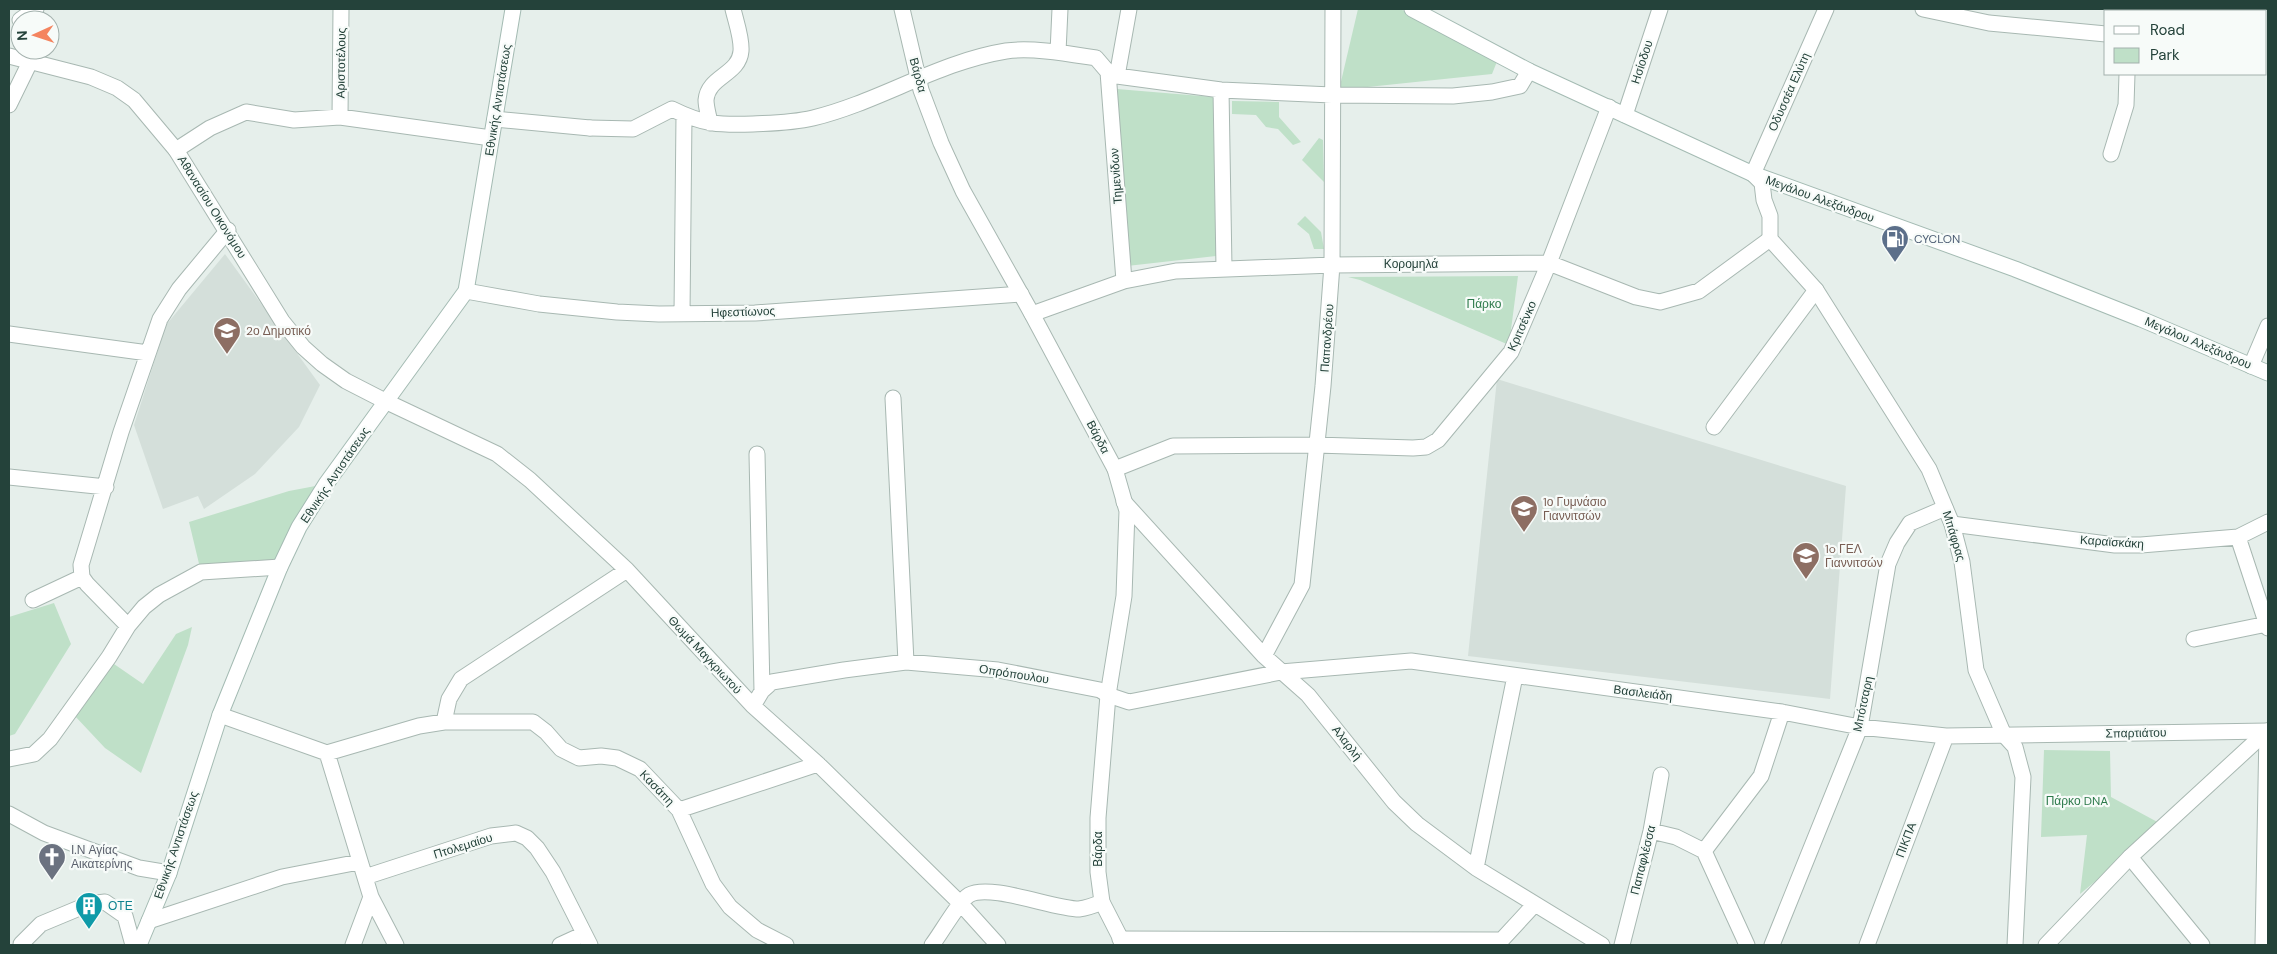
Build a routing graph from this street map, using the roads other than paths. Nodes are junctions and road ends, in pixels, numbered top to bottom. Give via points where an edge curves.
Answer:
1 (341, 9) edge
2 (513, 9) edge
3 (733, 9) edge
4 (902, 9) edge
5 (1060, 9) edge
6 (1129, 9) edge
7 (1333, 9) edge
8 (1412, 9) edge
9 (1660, 9) edge
10 (1826, 9) edge
11 (1923, 9) edge
12 (2104, 34) edge
13 (1058, 52) junction
14 (9, 56) edge
15 (30, 62) junction
16 (1529, 71) junction
17 (1113, 74) junction
18 (2127, 75) edge
19 (918, 78) junction
20 (1221, 90) junction
21 (1332, 95) junction
22 (9, 105) edge
23 (1609, 107) junction
24 (684, 115) junction
25 (1625, 115) junction
26 (340, 117) junction
27 (494, 119) junction
28 (710, 124) junction
29 (492, 138) junction
30 (176, 150) junction
31 (2111, 154) dead end
32 (1753, 174) junction
33 (228, 230) junction
34 (1770, 239) junction
35 (1549, 263) junction
36 (1332, 264) junction
37 (1224, 268) junction
38 (1124, 281) junction
39 (1816, 290) junction
40 (466, 291) junction
41 (1021, 294) junction
42 (682, 314) junction
43 (1032, 314) junction
44 (2268, 326) edge
45 (9, 334) edge
46 (148, 353) junction
47 (2251, 366) junction
48 (2268, 373) edge
49 (894, 398) dead end
50 (386, 402) junction
51 (1714, 427) dead end
52 (1316, 446) junction
53 (757, 454) dead end
54 (1115, 469) junction
55 (9, 477) edge
56 (106, 488) junction
57 (1124, 502) junction
58 (1945, 508) junction
59 (2268, 522) edge
60 (1952, 524) junction
61 (2238, 537) junction
62 (280, 567) junction
63 (626, 570) junction
64 (82, 577) junction
65 (33, 600) dead end
66 (128, 626) junction
67 (2268, 626) edge
68 (2194, 639) dead end
69 (1264, 656) junction
70 (906, 662) junction
71 (1281, 672) junction
72 (1515, 676) junction
73 (762, 691) junction
74 (1108, 696) junction
75 (753, 706) junction
76 (1782, 712) junction
77 (220, 714) junction
78 (444, 722) junction
79 (1860, 727) junction
80 (2268, 731) edge
81 (2004, 735) junction
82 (1946, 736) junction
83 (327, 753) junction
84 (9, 759) edge
85 (818, 764) junction
86 (1661, 774) dead end
87 (679, 810) junction
88 (9, 814) edge
89 (1651, 831) junction
90 (1704, 851) junction
91 (2267, 855) edge
92 (2130, 857) junction
93 (359, 862) junction
94 (1476, 868) junction
95 (169, 873) junction
96 (365, 877) junction
97 (371, 896) junction
98 (1102, 902) junction
99 (961, 904) junction
100 (1534, 905) junction
101 (149, 921) junction
102 (587, 939) edge
103 (1122, 943) edge
104 (1498, 943) edge
105 (21, 944) dead end
106 (133, 945) edge
107 (139, 945) edge
108 (353, 945) edge
109 (396, 945) edge
110 (560, 945) edge
111 (786, 945) edge
112 (932, 945) edge
113 (998, 945) edge
114 (1602, 945) edge
115 (1622, 945) edge
116 (1747, 945) edge
117 (1772, 945) edge
118 (1866, 945) edge
119 (2015, 945) edge
120 (2046, 945) edge
121 (2202, 945) edge
122 (2263, 945) edge

1 - 26 street, Αριστοτέλους
2 - 27 street, Εθνικής Αντιστάσεως
3 - 28 street via 741,52 735,67 712,83 707,94
4 - 19 street, Βάρδα
5 - 13 street
6 - 17 street, Τημενίδων
7 - 21 street, Παπανδρέου
8 - 16 street, Μεγάλου Αλεξάνδρου
9 - 25 street, Ησίοδου
10 - 32 street, Οδυσσέα Ελύτη
11 - 12 street via 1989,24
13 - 17 street via 1096,58
13 - 19 street via 1007,51 954,64
14 - 15 street, Αθανασίου Οικονόμου
15 - 22 street
15 - 30 street, Αθανασίου Οικονόμου via 91,77 117,88 134,100
16 - 21 street via 1520,86 1473,94
16 - 23 street, Μεγάλου Αλεξάνδρου
17 - 20 street
17 - 38 street, Τημενίδων
18 - 31 street via 2126,105
19 - 28 street via 813,118 777,124
19 - 41 street, Βάρδα via 941,143
20 - 21 street
20 - 37 street
21 - 36 street, Παπανδρέου
23 - 25 street, Μεγάλου Αλεξάνδρου
23 - 35 street, Κριτσένκο
24 - 27 street via 672,109 634,129
24 - 28 street
24 - 42 street
25 - 32 street, Μεγάλου Αλεξάνδρου
26 - 29 street
26 - 30 street via 294,120 246,112 210,128
27 - 29 street, Εθνικής Αντιστάσεως
29 - 40 street, Εθνικής Αντιστάσεως
30 - 33 street, Αθανασίου Οικονόμου
32 - 34 street via 1762,183 1770,216
32 - 47 street, Μεγάλου Αλεξάνδρου via 2015,269
33 - 46 street via 179,289 160,319
33 - 50 street, Αθανασίου Οικονόμου via 282,320 303,347 346,381
34 - 35 street, Κορομηλά via 1699,291 1660,302 1636,297
34 - 39 street, Μπάφρας
35 - 36 street, Κορομηλά
35 - 52 street, Κριτσένκο via 1511,352 1438,440 1426,447 1413,448
36 - 37 street, Κορομηλά
36 - 52 street, Παπανδρέου
37 - 38 street, Κορομηλά via 1176,271
38 - 43 street, Κορομηλά
39 - 51 street
39 - 58 street, Μπάφρας via 1929,469
40 - 42 street, Ηφεστίωνος via 539,304
40 - 50 street, Εθνικής Αντιστάσεως
41 - 42 street, Ηφεστίωνος via 755,313
41 - 43 street, Βάρδα
43 - 54 street, Βάρδα
44 - 47 street
45 - 46 street
46 - 56 street
47 - 48 street, Μεγάλου Αλεξάνδρου
49 - 70 street
50 - 62 street, Εθνικής Αντιστάσεως via 326,484 299,527
50 - 63 street, Θωμά Μαγκριωτού via 497,454 530,480
52 - 54 street, Κριτσένκο via 1173,446
52 - 69 street, Παπανδρέου via 1302,585
53 - 73 street
54 - 57 street, Βάρδα
55 - 56 street
56 - 64 street via 81,565
57 - 69 street, Αλαρλή
57 - 74 street, Βάρδα via 1127,511 1124,596
58 - 60 street, Μπάφρας
58 - 79 street, Μπότσαρη via 1910,523 1888,564
59 - 61 street, Καραϊσκάκη
60 - 61 street, Καραϊσκάκη via 2115,545
60 - 81 street, Μπάφρας via 1962,562 1976,670
61 - 67 street
62 - 66 street via 200,572 159,595
62 - 77 street, Εθνικής Αντιστάσεως
63 - 75 street, Θωμά Μαγκριωτού
63 - 78 street via 461,679 449,699
64 - 65 street
64 - 66 street
66 - 84 street via 50,739 34,754
67 - 68 street
69 - 71 street, Αλαρλή
70 - 73 street, Οπρόπουλου via 772,682
70 - 74 street, Οπρόπουλου via 998,670 1100,690
71 - 72 street, Βασιλειάδη via 1411,661
71 - 74 street, Οπρόπουλου via 1129,702
71 - 94 street, Αλαρλή via 1308,695 1394,802 1417,824
72 - 76 street, Βασιλειάδη
72 - 94 street
73 - 75 street
74 - 98 street, Βάρδα via 1098,818 1098,872
75 - 85 street, Θωμά Μαγκριωτού
76 - 79 street, Βασιλειάδη
76 - 90 street via 1761,776
77 - 83 street
77 - 95 street, Εθνικής Αντιστάσεως
78 - 83 street, Κασάπη via 419,726
78 - 87 street, Κασάπη via 533,722 561,749 579,758 601,756 633,764
79 - 82 street, Βασιλειάδη
79 - 117 street, Μπότσαρη
80 - 81 street, Σπαρτιάτου
80 - 91 street
80 - 92 street
81 - 82 street, Βασιλειάδη
81 - 119 street, Μπάφρας via 2015,747 2023,777
82 - 118 street, ΠΙΚΠΑ
83 - 93 street
85 - 87 street
85 - 99 street, Θωμά Μαγκριωτού
86 - 89 street, Παπαφλέσσα
87 - 111 street, Κασάπη via 713,884 730,907 757,930
88 - 95 street via 44,833 139,868
89 - 90 street via 1676,837
89 - 115 street, Παπαφλέσσα
90 - 116 street
91 - 122 street
92 - 120 street
92 - 121 street
93 - 96 street
93 - 101 street via 282,877
94 - 100 street, Αλαρλή
95 - 101 street, Εθνικής Αντιστάσεως
96 - 97 street
96 - 102 street, Πτολεμαίου via 492,836 516,833 537,848 554,872
97 - 108 street
97 - 109 street
98 - 99 street via 1079,909 986,893 968,896
98 - 103 street, Βάρδα
99 - 112 street
99 - 113 street, Θωμά Μαγκριωτού
100 - 104 street
100 - 114 street, Αλαρλή
101 - 107 street, Εθνικής Αντιστάσεως
102 - 110 street
103 - 104 street
105 - 106 street via 41,924 89,904 105,902 125,916

